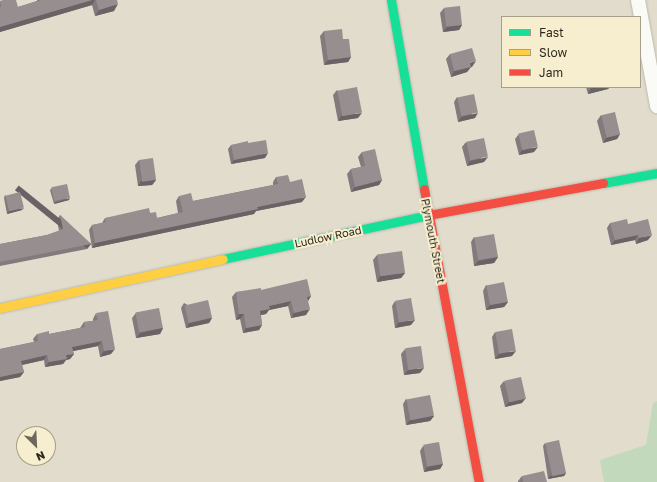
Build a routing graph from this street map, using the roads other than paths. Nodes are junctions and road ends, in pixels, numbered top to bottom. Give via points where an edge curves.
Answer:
1 (391, 0) edge
2 (638, 0) edge
3 (641, 16) edge
4 (641, 17) edge
5 (657, 106) edge
6 (657, 173) edge
7 (428, 215) junction
8 (0, 308) edge
9 (479, 482) edge

1 - 7 street, Plymouth Street
2 - 3 street
4 - 5 street
6 - 7 street, Ludlow Road
7 - 8 street, Ludlow Road
7 - 9 street, Plymouth Street

